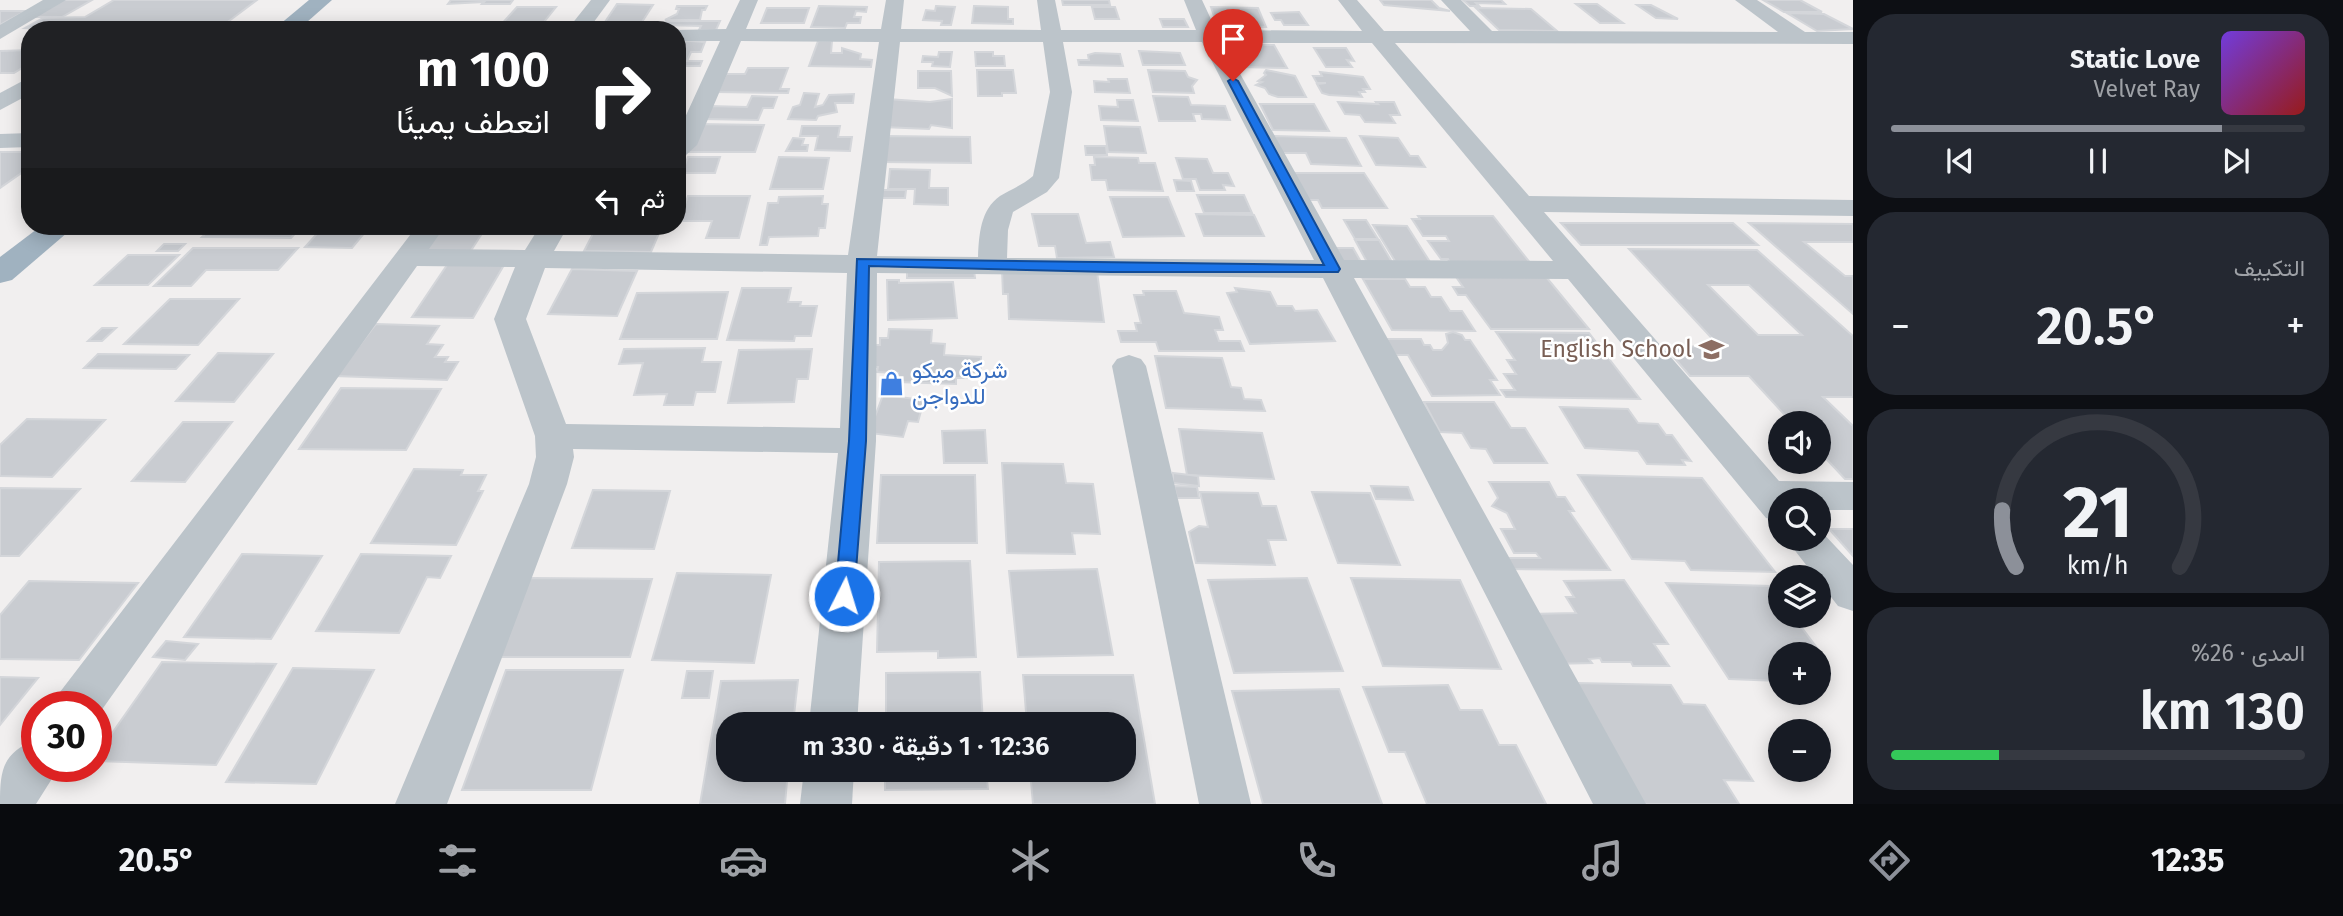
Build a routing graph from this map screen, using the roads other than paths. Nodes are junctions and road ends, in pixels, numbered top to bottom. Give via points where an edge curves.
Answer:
1 (57, 0) edge
2 (322, 0) edge
3 (344, 0) edge
4 (601, 0) edge
5 (749, 0) edge
6 (895, 0) edge
7 (1046, 0) edge
8 (1193, 0) edge
9 (1347, 0) edge
10 (1450, 0) edge
11 (1744, 0) edge
12 (23, 21) edge
13 (295, 21) edge
14 (318, 21) edge
15 (584, 21) edge
16 (21, 22) edge
17 (1052, 34) junction
18 (1208, 34) junction
19 (0, 35) edge
20 (686, 35) edge
21 (890, 35) junction
22 (1375, 35) junction
23 (21, 36) edge
24 (736, 36) junction
25 (1486, 36) junction
26 (1801, 38) junction
27 (1853, 38) edge
28 (21, 89) edge
29 (0, 103) edge
30 (21, 140) edge
31 (0, 141) edge
32 (686, 143) edge
33 (1519, 204) junction
34 (1853, 208) edge
35 (21, 231) edge
36 (49, 235) edge
37 (424, 235) edge
38 (545, 242) edge
39 (0, 247) edge
40 (406, 257) junction
41 (862, 262) junction
42 (992, 264) junction
43 (1333, 269) junction
44 (1576, 270) junction
45 (0, 273) edge
46 (1129, 366) dead end
47 (553, 436) junction
48 (858, 441) junction
49 (1768, 495) edge
50 (1853, 496) edge
51 (1831, 498) edge
52 (1816, 551) edge
53 (1853, 594) edge
54 (89, 691) edge
55 (834, 712) edge
56 (22, 782) edge
57 (828, 782) edge
58 (6, 804) edge
59 (421, 804) edge
60 (826, 804) edge
61 (1225, 804) edge
62 (1620, 804) edge

1 - 12 street
2 - 13 highway
3 - 14 highway
4 - 15 street
5 - 24 street
6 - 21 street
7 - 17 street
8 - 18 street
9 - 22 street
10 - 25 street
11 - 26 street
16 - 19 street
17 - 18 street
17 - 21 street
17 - 42 street via 1061,92 1046,178 1037,189 1006,204 996,218
18 - 22 street
18 - 43 street
19 - 23 street
20 - 24 street
21 - 24 street
21 - 41 street
22 - 25 street
22 - 33 street
24 - 32 street
25 - 26 street
26 - 27 street
28 - 29 street
30 - 31 street
33 - 34 street
33 - 44 street
35 - 39 highway
36 - 45 highway
37 - 40 street
38 - 40 street
38 - 41 street
38 - 47 street via 510,319
40 - 54 street
41 - 42 street
41 - 48 street
42 - 43 street
43 - 44 street
43 - 62 street
44 - 49 street
46 - 61 street
47 - 48 street
47 - 59 street via 555,457 548,484
48 - 55 street
50 - 51 street
52 - 53 street
56 - 58 street
57 - 60 street

